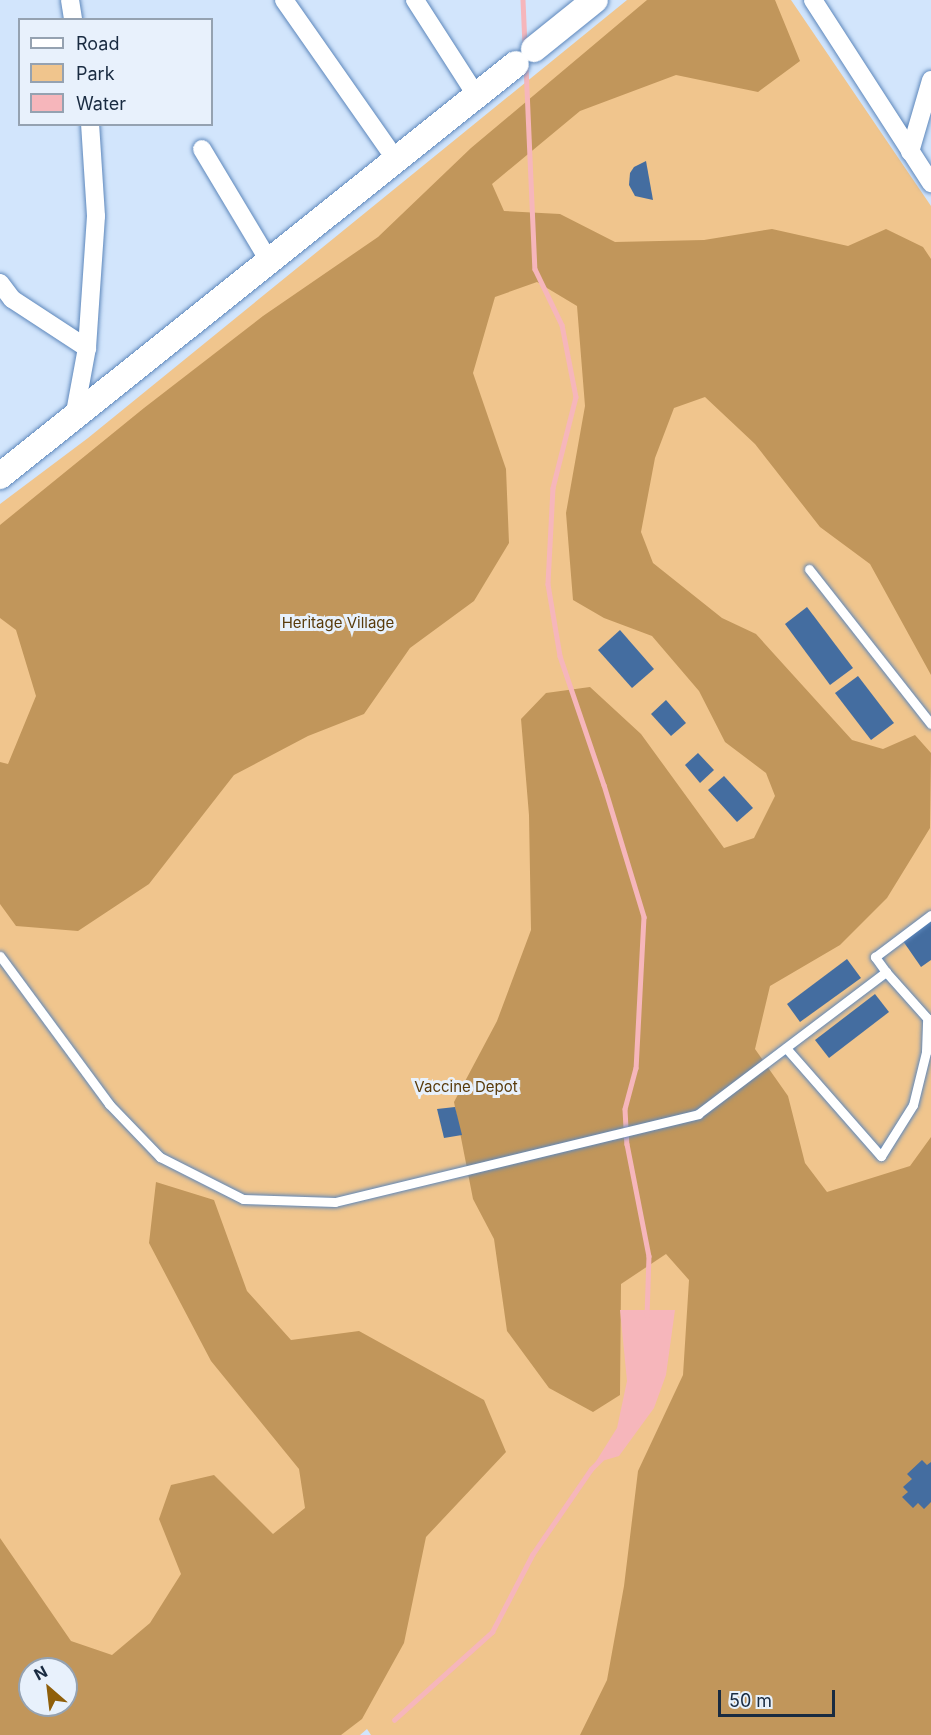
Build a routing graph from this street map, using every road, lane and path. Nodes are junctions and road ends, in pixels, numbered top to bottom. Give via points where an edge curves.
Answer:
1 (70, 0) edge
2 (284, 0) edge
3 (415, 0) edge
4 (595, 0) edge
5 (813, 0) edge
6 (73, 18) edge
7 (931, 80) edge
8 (476, 95) junction
9 (90, 126) edge
10 (202, 149) dead end
11 (910, 152) junction
12 (396, 160) junction
13 (931, 183) edge
14 (269, 261) junction
15 (0, 284) edge
16 (87, 348) junction
17 (74, 418) junction
18 (0, 476) edge
19 (809, 569) dead end
20 (931, 724) edge
21 (931, 915) edge
22 (0, 956) edge
23 (886, 972) junction
24 (786, 1048) junction

1 - 6 street
2 - 12 street
3 - 8 street
4 - 8 street
5 - 11 street
7 - 11 street
8 - 12 street
9 - 16 street via 96,216
10 - 14 street
11 - 13 street
12 - 14 street
14 - 17 street
15 - 16 street via 12,299
16 - 17 street
17 - 18 street
19 - 20 lane
21 - 23 lane via 875,957
22 - 24 lane via 109,1104 159,1157 243,1199 335,1202 698,1114
23 - 24 lane
23 - 24 lane via 927,1018 926,1052 913,1106 881,1156

